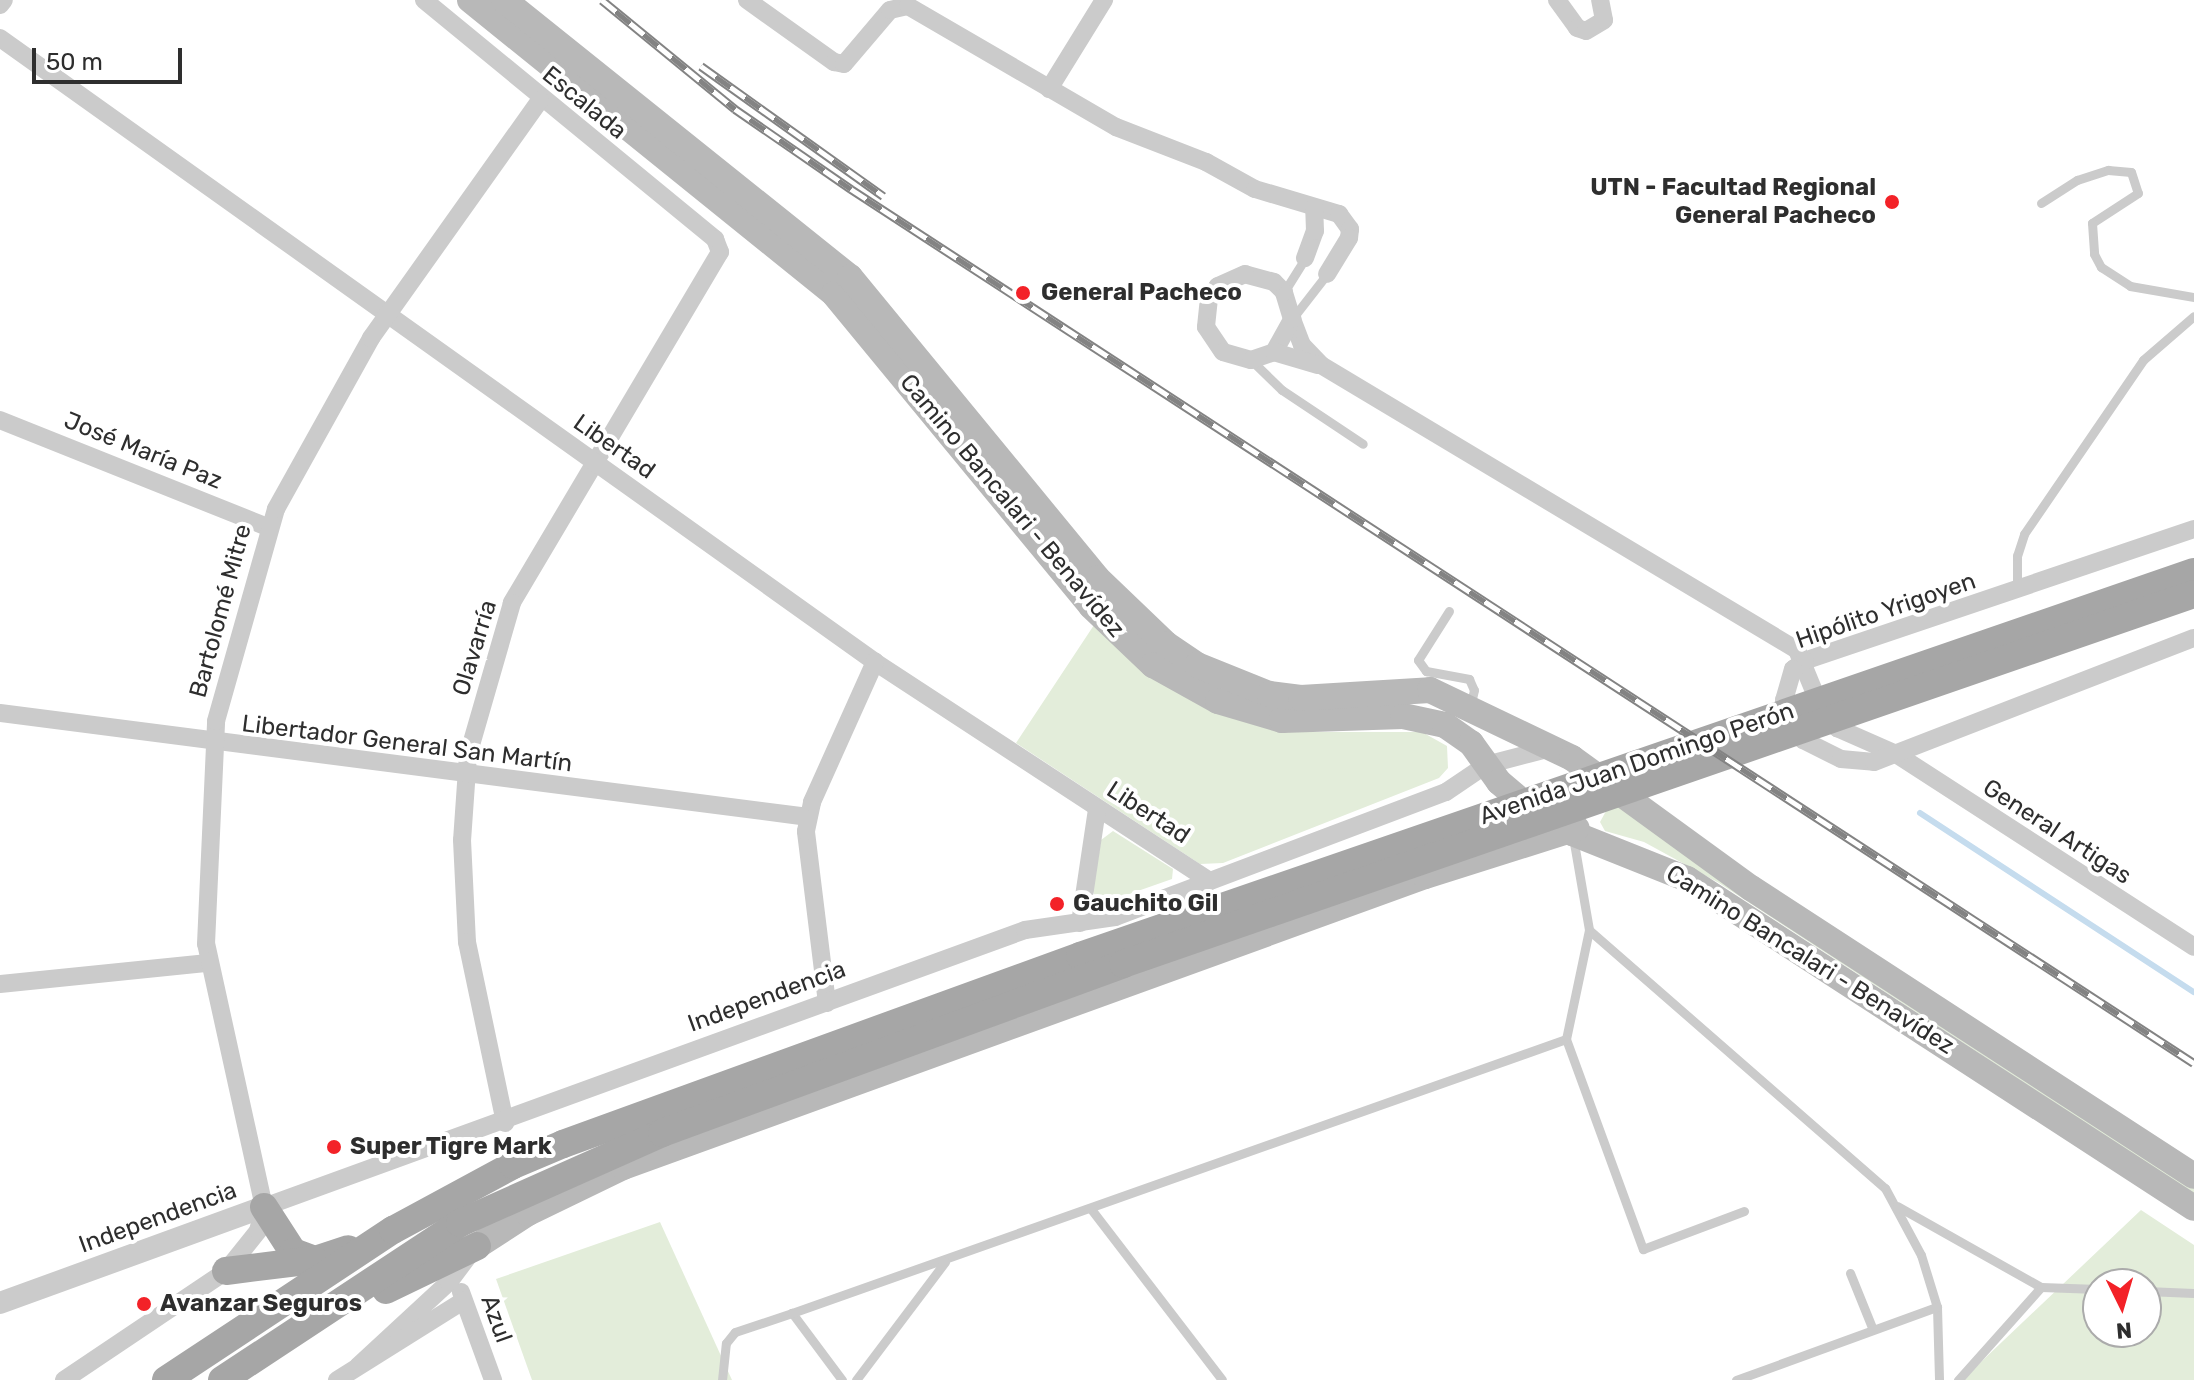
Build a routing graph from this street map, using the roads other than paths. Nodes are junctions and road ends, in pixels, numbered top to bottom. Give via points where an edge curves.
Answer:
1 (4, 0) edge
2 (424, 0) edge
3 (470, 0) edge
4 (504, 0) edge
5 (747, 0) edge
6 (1104, 0) edge
7 (1560, 0) edge
8 (1600, 0) edge
9 (0, 5) edge
10 (0, 38) edge
11 (1049, 89) junction
12 (540, 100) junction
13 (2041, 203) dead end
14 (1314, 208) junction
15 (715, 239) joint
16 (1305, 258) joint
17 (1327, 274) joint
18 (1284, 292) junction
19 (2194, 297) edge
20 (386, 314) junction
21 (2194, 316) edge
22 (1292, 319) junction
23 (1274, 352) junction
24 (1251, 360) junction
25 (1321, 365) junction
26 (0, 420) edge
27 (1363, 444) dead end
28 (593, 461) junction
29 (268, 527) junction
30 (2194, 529) edge
31 (2194, 572) edge
32 (2017, 591) junction
33 (2194, 594) edge
34 (1449, 611) dead end
35 (2194, 638) edge
36 (1805, 661) junction
37 (875, 662) junction
38 (1470, 707) junction
39 (0, 713) edge
40 (213, 744) junction
41 (1551, 748) junction
42 (1896, 754) junction
43 (1486, 765) junction
44 (464, 777) junction
45 (1612, 786) junction
46 (1097, 809) junction
47 (808, 817) junction
48 (1572, 833) junction
49 (1210, 881) junction
50 (1080, 923) junction
51 (1589, 930) junction
52 (2194, 947) edge
53 (208, 963) junction
54 (0, 984) edge
55 (827, 1003) junction
56 (1566, 1039) junction
57 (505, 1123) junction
58 (2194, 1176) edge
59 (1894, 1204) junction
60 (264, 1207) junction
61 (2194, 1208) edge
62 (1091, 1209) junction
63 (1744, 1211) dead end
64 (393, 1230) junction
65 (477, 1246) junction
66 (315, 1260) junction
67 (945, 1262) junction
68 (226, 1271) junction
69 (456, 1273) junction
70 (1850, 1273) dead end
71 (2041, 1287) junction
72 (2082, 1288) edge
73 (2162, 1292) edge
74 (2194, 1293) edge
75 (463, 1301) junction
76 (0, 1303) edge
77 (1937, 1307) junction
78 (792, 1313) junction
79 (1873, 1330) junction
80 (295, 1334) junction
81 (358, 1366) junction
82 (64, 1380) edge
83 (166, 1380) edge
84 (222, 1380) edge
85 (337, 1380) edge
86 (493, 1380) edge
87 (722, 1380) edge
88 (842, 1380) edge
89 (856, 1380) edge
90 (1222, 1380) edge
91 (1736, 1380) edge
92 (1939, 1380) edge
93 (1958, 1380) edge

1 - 9 street
2 - 12 street, Escalada
3 - 43 main road, Camino Bancalari - Benavídez via 834,294 1091,606 1144,658 1218,701 1282,720 1403,716 1445,725 1471,743
4 - 38 main road, Camino Bancalari - Benavídez via 850,277 1097,578 1166,644 1209,671 1269,694 1301,698 1430,690
5 - 11 street via 844,64 890,10 908,6
6 - 11 street
7 - 8 street via 1577,28 1586,31 1604,20
10 - 20 street, Libertad
11 - 14 street via 1116,127 1206,162 1255,189
12 - 15 street, Escalada
12 - 20 street, Bartolomé Mitre
13 - 19 lane via 2077,180 2108,170 2131,172 2139,182 2138,193 2092,223 2094,254 2101,267 2130,286
14 - 16 street via 1315,231
14 - 17 street via 1339,214 1350,229
15 - 28 street, Olavarría via 720,252 715,268
16 - 18 lane
17 - 22 lane
18 - 22 street
18 - 24 street via 1274,282 1245,274 1218,286 1209,298 1206,327 1212,341 1236,359
20 - 28 street, Libertad
20 - 29 street, Bartolomé Mitre
21 - 32 lane via 2143,360 2024,534 2017,556
22 - 23 street
22 - 25 street via 1302,345
23 - 24 street
23 - 25 street
24 - 27 lane via 1282,390
25 - 36 street via 1782,639
26 - 29 street, José María Paz
28 - 37 street, Libertad
28 - 44 street, Olavarría via 506,616
29 - 40 street, Bartolomé Mitre
30 - 32 street, Hipólito Yrigoyen
31 - 64 main road, Avenida Juan Domingo Perón via 1080,956 563,1144 502,1170
32 - 36 street, Hipólito Yrigoyen
33 - 80 main road via 1123,964 662,1133 460,1223
34 - 38 lane via 1418,660 1426,671 1469,679 1474,690
35 - 42 street, Hipólito Yrigoyen
36 - 42 street, General Artigas via 1823,713 1847,735
36 - 42 street, Hipólito Yrigoyen via 1793,669 1784,700 1788,720 1803,740 1857,763
37 - 46 street, Libertad
37 - 47 street
38 - 41 main road, Camino Bancalari - Benavídez
39 - 40 street, Libertador General San Martín
40 - 44 street, Libertador General San Martín
40 - 53 street, Bartolomé Mitre
41 - 43 street, Independencia
41 - 45 main road, Camino Bancalari - Benavídez
42 - 52 street, General Artigas
43 - 48 main road, Camino Bancalari - Benavídez via 1510,793
43 - 49 street, Independencia via 1446,792
44 - 47 street, Libertador General San Martín
44 - 57 street, Olavarría via 467,942
45 - 48 main road
45 - 58 main road, Camino Bancalari - Benavídez via 1751,888
46 - 49 street, Libertad
46 - 50 street
47 - 55 street via 809,876
48 - 51 lane
48 - 61 main road, Camino Bancalari - Benavídez via 1687,879
48 - 65 main road via 1425,876 623,1167 528,1213
49 - 50 street, Independencia via 1115,917
50 - 55 street, Independencia via 1025,930
51 - 56 lane
51 - 59 lane via 1864,1168
53 - 54 street
53 - 60 street, Bartolomé Mitre
55 - 57 street, Independencia
56 - 62 lane
56 - 63 lane via 1643,1249
57 - 60 street, Independencia
59 - 71 lane
59 - 77 lane via 1921,1255
60 - 66 main road via 293,1252
60 - 68 street via 254,1240
60 - 76 street, Independencia
62 - 67 lane
62 - 90 lane
64 - 66 main road
64 - 83 main road
65 - 69 street
65 - 80 main road
66 - 68 main road
67 - 78 lane
67 - 89 lane
68 - 82 street
69 - 75 street, Azul
69 - 81 street
70 - 79 lane
71 - 72 lane
71 - 93 lane
73 - 74 lane
75 - 81 street
75 - 86 street, Azul
77 - 79 lane
77 - 92 lane
78 - 87 lane via 735,1332 726,1343
78 - 88 lane
79 - 91 lane
80 - 84 main road
81 - 85 street

